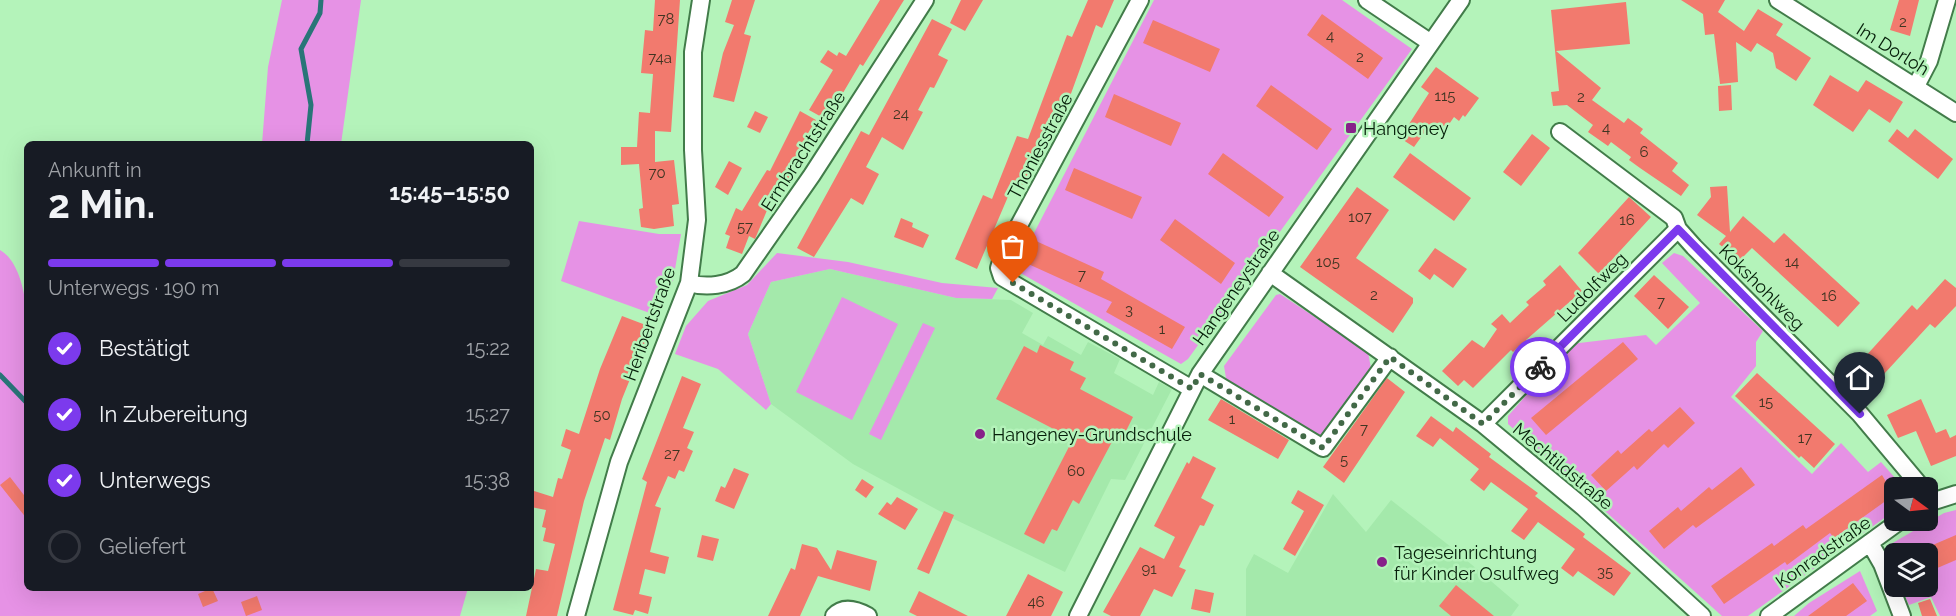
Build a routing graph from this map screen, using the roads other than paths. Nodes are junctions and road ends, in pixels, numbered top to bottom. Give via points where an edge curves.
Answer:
1 (701, 0) edge
2 (925, 0) edge
3 (1140, 0) edge
4 (1367, 0) edge
5 (1461, 0) edge
6 (1778, 0) edge
7 (1947, 0) edge
8 (1431, 43) junction
9 (1916, 86) junction
10 (1956, 113) edge
11 (1560, 132) dead end
12 (1678, 229) junction
13 (1270, 273) junction
14 (688, 283) junction
15 (1390, 357) junction
16 (1196, 382) junction
17 (1483, 424) junction
18 (1910, 477) edge
19 (1956, 494) edge
20 (1938, 496) edge
21 (1886, 531) edge
22 (1870, 543) junction
23 (576, 616) edge
24 (834, 616) edge
25 (868, 616) edge
26 (1078, 616) edge
27 (1702, 616) edge
28 (1769, 616) edge
29 (1902, 616) edge

1 - 14 street, Heribertstraße via 693,52 697,220
2 - 14 street, Ermbrachtstraße via 743,274 735,280 703,287
3 - 16 street, Thoniesstraße via 999,268 1002,277
4 - 8 street
5 - 8 street, Hangeneystraße
6 - 9 street, Im Dorloh
7 - 9 street via 1929,61
8 - 13 street, Hangeneystraße
9 - 10 street, Im Dorloh
11 - 12 street, Kokshohlweg via 1674,218
12 - 17 street, Ludolfweg
12 - 18 street, Kokshohlweg via 1860,414
13 - 15 street, Mechtildstraße
13 - 16 street, Hangeneystraße
14 - 23 street, Heribertstraße via 619,462
15 - 16 street via 1323,448
15 - 17 street, Mechtildstraße
16 - 26 street, Hangeneystraße
17 - 27 street, Mechtildstraße via 1575,500
19 - 20 street
21 - 22 street, Konradstraße
22 - 28 street, Konradstraße
22 - 29 street
24 - 25 street via 849,608

